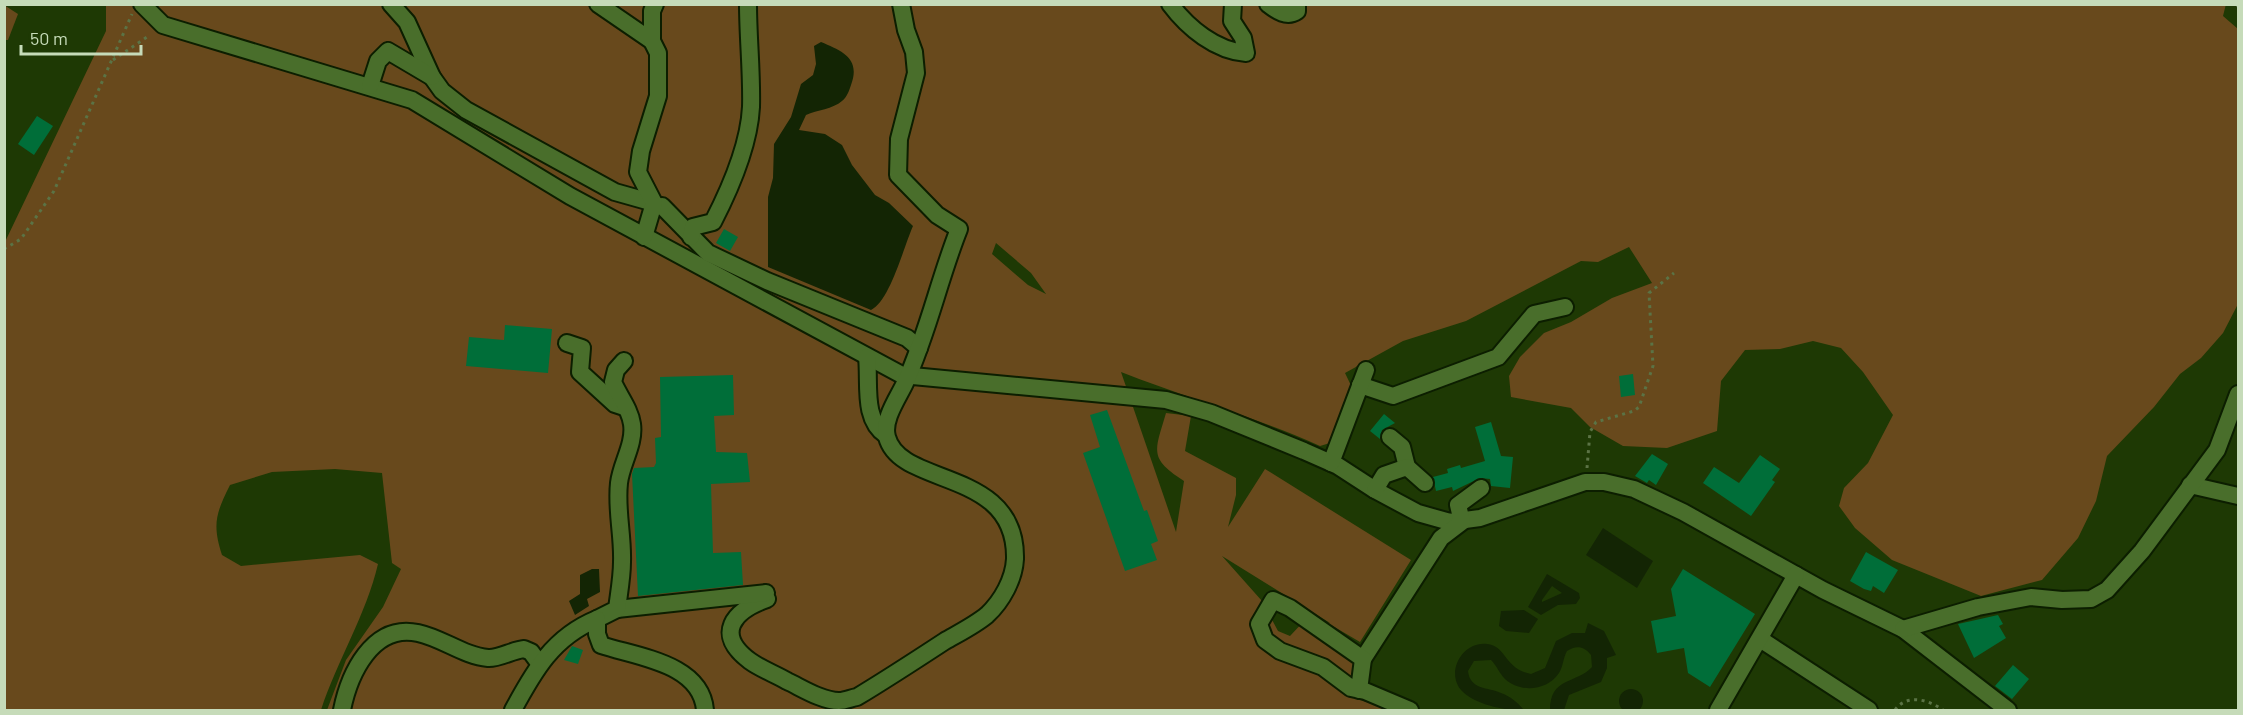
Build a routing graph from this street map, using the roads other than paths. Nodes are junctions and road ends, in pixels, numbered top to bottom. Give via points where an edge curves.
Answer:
1 (142, 4) edge
2 (391, 4) edge
3 (598, 4) edge
4 (655, 4) edge
5 (748, 4) edge
6 (901, 4) edge
7 (1170, 4) edge
8 (1233, 4) edge
9 (1268, 4) edge
10 (1297, 4) edge
11 (652, 41) junction
12 (432, 77) junction
13 (370, 86) junction
14 (658, 204) junction
15 (644, 237) junction
16 (691, 237) junction
17 (1565, 307) dead end
18 (567, 343) dead end
19 (919, 348) junction
20 (867, 357) junction
21 (624, 361) dead end
22 (908, 377) junction
23 (2238, 394) edge
24 (627, 407) junction
25 (886, 435) junction
26 (1390, 437) dead end
27 (1331, 463) junction
28 (1407, 466) junction
29 (1425, 483) dead end
30 (2190, 485) junction
31 (1481, 488) dead end
32 (1375, 490) junction
33 (2238, 496) edge
34 (1462, 522) junction
35 (1796, 575) junction
36 (617, 609) junction
37 (597, 619) junction
38 (1903, 629) junction
39 (1760, 639) junction
40 (1363, 659) junction
41 (539, 663) junction
42 (1359, 690) junction
43 (342, 711) edge
44 (513, 711) edge
45 (705, 711) edge
46 (1410, 711) edge
47 (1718, 711) edge
48 (1869, 711) edge
49 (2008, 711) edge

1 - 13 street via 163,25
2 - 12 street via 407,22
3 - 11 street
4 - 11 street via 651,11
5 - 16 street via 751,108 746,135 713,222 693,227
6 - 19 street via 916,73 900,132 898,174 937,215 959,229
7 - 8 street via 1198,34 1246,53 1243,38 1232,21
9 - 10 street via 1292,15
11 - 14 street via 658,53 658,96 638,172
12 - 13 street via 388,51 378,62
12 - 14 street via 442,91 466,110 615,192
13 - 15 street via 412,100
14 - 15 street
14 - 16 street
15 - 20 street
16 - 19 street via 708,253 733,266 908,338
17 - 27 street via 1534,314 1498,357 1393,396 1363,377
18 - 24 street via 582,348 580,372 615,404
19 - 22 street
20 - 22 street
20 - 25 street via 870,417 875,428
21 - 24 street via 612,382
22 - 25 street via 888,418
22 - 27 street via 1166,400 1211,413
23 - 30 street via 2217,450
24 - 36 street via 632,436 619,484 617,512 622,562
25 - 36 street via 891,449 985,497 1008,522 1015,545 1015,566 999,602 987,615 857,697 838,701 808,692 751,662 737,649 732,625 736,615 767,596
26 - 28 street via 1402,447
27 - 32 street
28 - 29 street
28 - 32 street via 1384,475
30 - 33 street
30 - 38 street via 2121,576 2091,599 2031,597 1978,607
31 - 34 street via 1458,505
32 - 34 street via 1437,520
34 - 35 street via 1585,482 1604,482 1634,489 1683,512
34 - 40 street via 1441,538
35 - 38 street
35 - 39 street
36 - 37 street
37 - 41 street via 553,647
37 - 45 street via 601,645 673,666 698,688
38 - 49 street
39 - 47 street
39 - 48 street
40 - 42 street
40 - 42 street via 1290,608 1272,600 1259,624 1265,640 1281,651 1323,668
41 - 43 street via 524,649 490,659 418,633 402,632 376,643 357,663
41 - 44 street
42 - 46 street

